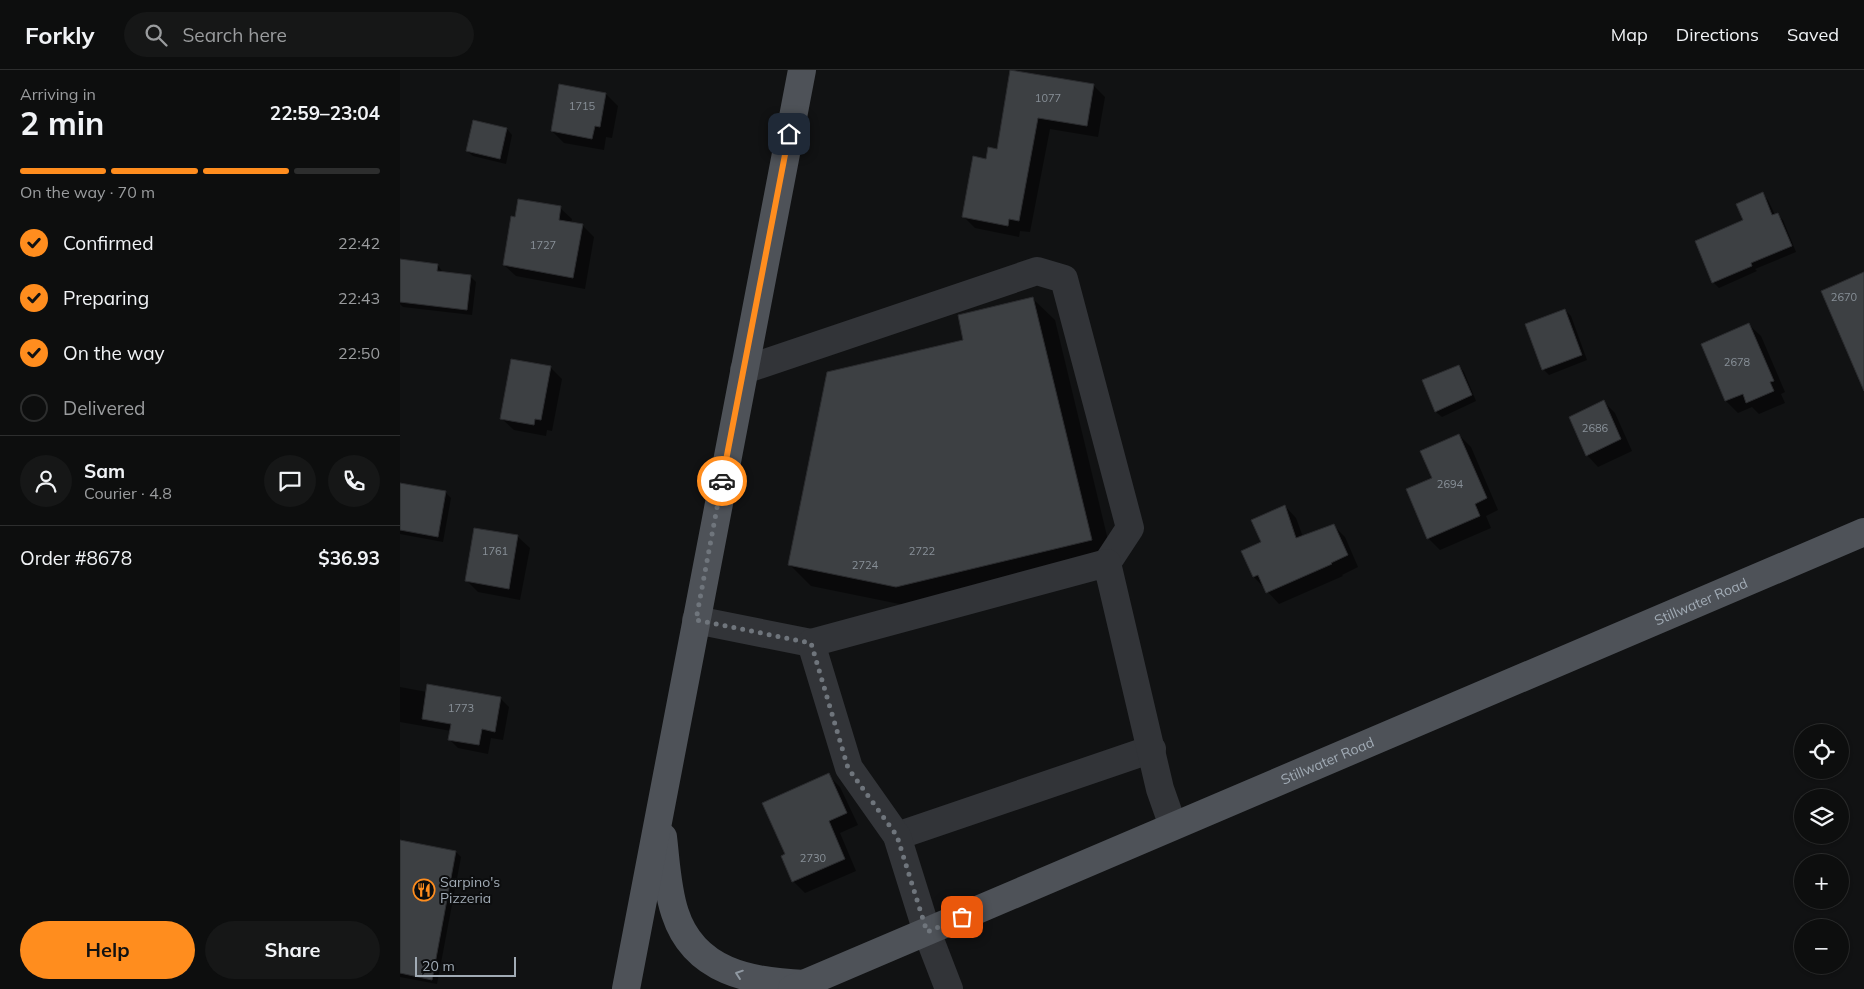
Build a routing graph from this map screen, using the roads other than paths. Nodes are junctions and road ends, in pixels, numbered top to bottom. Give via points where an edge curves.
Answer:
1 (802, 70) edge
2 (744, 370) junction
3 (1864, 532) edge
4 (1107, 563) junction
5 (696, 620) junction
6 (811, 643) junction
7 (1152, 749) junction
8 (660, 808) junction
9 (1172, 826) junction
10 (897, 836) junction
11 (927, 932) junction
12 (798, 986) edge
13 (626, 989) edge
14 (949, 989) edge

1 - 2 main road
2 - 4 lane via 1037,271 1064,279 1130,528
2 - 5 main road
3 - 9 main road, Stillwater Road
4 - 6 lane
4 - 7 lane
5 - 6 lane
5 - 8 main road
6 - 10 lane via 848,768
7 - 9 lane
7 - 10 lane
12 -> 8 main road via 738,974 715,964 692,945 672,904
8 - 13 main road
9 - 11 main road, Stillwater Road
10 - 11 lane
11 - 12 main road, Stillwater Road
11 - 14 lane

